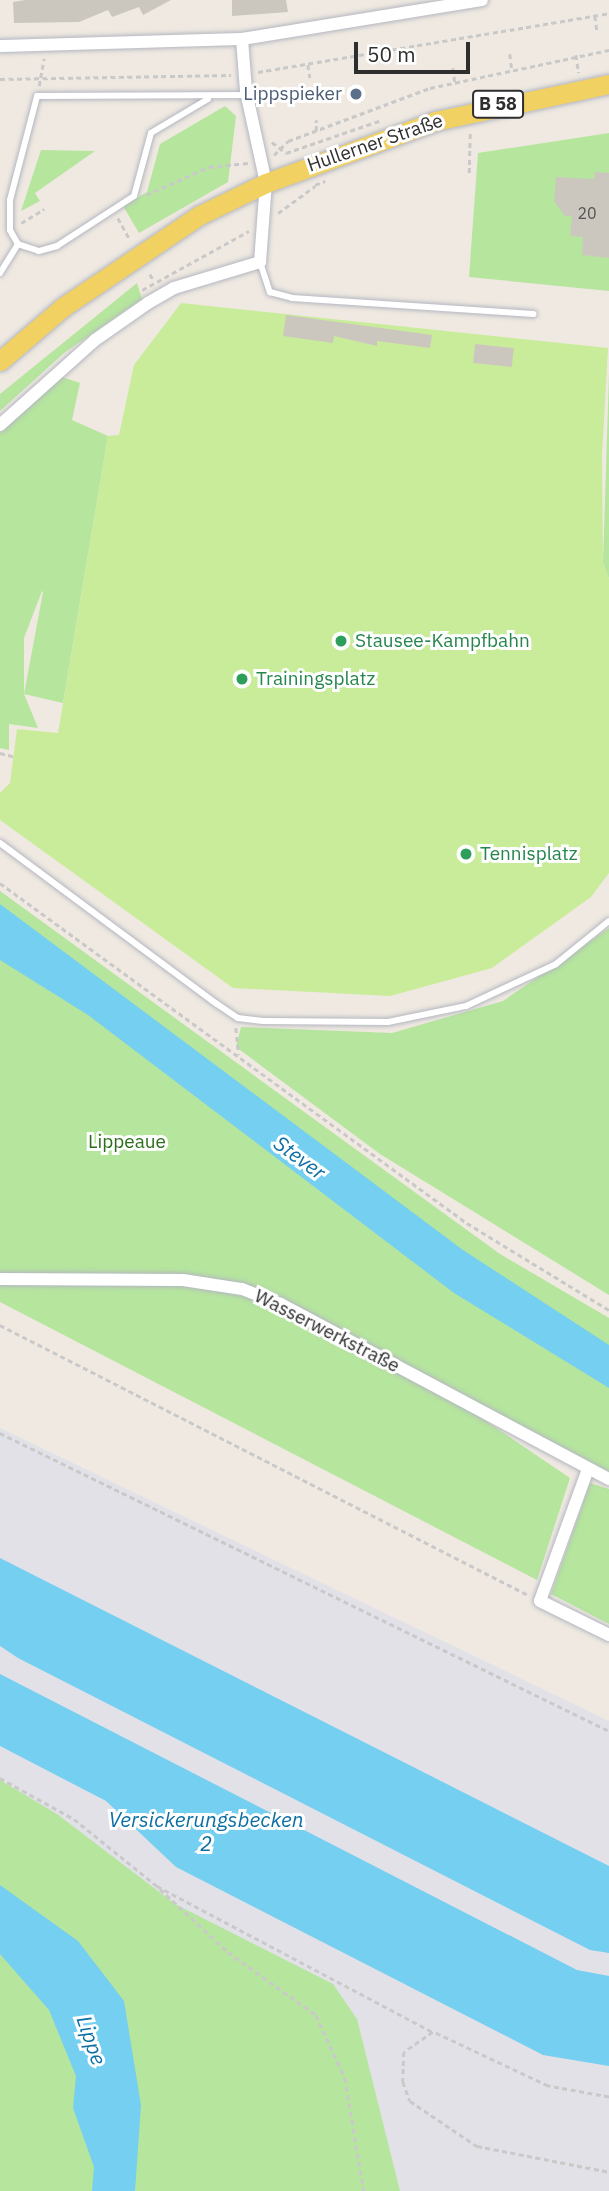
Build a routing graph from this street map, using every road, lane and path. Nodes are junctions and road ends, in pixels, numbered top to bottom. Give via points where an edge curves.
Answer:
1 (482, 0) edge
2 (609, 13) edge
3 (595, 16) junction
4 (597, 30) dead end
5 (243, 38) junction
6 (46, 44) junction
7 (0, 46) edge
8 (609, 50) edge
9 (556, 53) dead end
10 (510, 54) dead end
11 (576, 54) junction
12 (557, 58) junction
13 (308, 65) junction
14 (453, 68) dead end
15 (512, 69) junction
16 (249, 73) junction
17 (579, 73) dead end
18 (310, 78) dead end
19 (0, 79) edge
20 (40, 80) junction
21 (455, 82) junction
22 (609, 84) edge
23 (246, 95) junction
24 (208, 99) junction
25 (369, 104) dead end
26 (370, 112) junction
27 (316, 120) dead end
28 (470, 126) dead end
29 (316, 131) junction
30 (261, 159) junction
31 (308, 166) junction
32 (468, 173) dead end
33 (266, 183) junction
34 (134, 195) junction
35 (44, 209) dead end
36 (120, 221) dead end
37 (263, 224) junction
38 (10, 230) junction
39 (0, 231) edge
40 (130, 238) dead end
41 (18, 244) junction
42 (260, 262) junction
43 (0, 273) edge
44 (150, 274) dead end
45 (154, 281) junction
46 (142, 288) dead end
47 (533, 314) dead end
48 (0, 361) edge
49 (0, 425) edge
50 (0, 753) edge
51 (16, 757) dead end
52 (0, 843) edge
53 (0, 883) edge
54 (609, 920) edge
55 (238, 1018) junction
56 (241, 1058) junction
57 (0, 1279) edge
58 (609, 1310) edge
59 (0, 1325) edge
60 (0, 1433) edge
61 (588, 1469) junction
62 (609, 1479) edge
63 (540, 1601) junction
64 (609, 1635) edge
65 (609, 1731) edge
66 (0, 1778) edge
67 (157, 1886) junction
68 (433, 2032) junction
69 (609, 2097) edge
70 (609, 2172) edge
71 (364, 2191) edge

1 - 5 street
2 - 3 path
3 - 4 path
3 - 13 path
5 - 6 street
5 - 16 street
6 - 7 street
6 - 20 path
8 - 11 path
9 - 12 path
10 - 15 path
11 - 12 path
11 - 17 path
12 - 15 path
13 - 16 path
13 - 18 path
14 - 21 path
15 - 21 path
16 - 20 path
16 - 23 street
19 - 20 path
21 - 26 path
22 - 31 main road, Hullerner Straße / B 58 via 480,108
23 - 24 lane
23 - 30 street
24 - 34 lane via 151,133
24 - 38 lane via 37,96 10,200
25 - 26 path
26 - 29 path
27 - 29 path
28 - 32 path
29 - 30 path
30 - 33 street
30 - 34 path via 233,168 209,167 156,195
31 - 33 main road, Hullerner Straße / B 58
31 - 37 path via 315,185
33 - 37 street
33 - 48 main road, Hullerner Straße / B 58 via 201,215 143,253 63,307
34 - 41 lane via 57,246 39,250
35 - 38 path
36 - 40 path
37 - 42 street
37 - 45 path
38 - 39 lane
38 - 41 lane
41 - 43 lane
42 - 47 lane via 270,292 292,298
42 - 49 street via 174,288 148,303 94,340
44 - 45 path
45 - 46 path
50 - 51 path
52 - 55 lane
53 - 56 path
54 - 55 lane via 531,979 427,1017 350,1023
55 - 56 path via 234,1045
56 - 58 path via 467,1223
57 - 61 street, Wasserwerkstraße via 183,1280 242,1289 281,1304
59 - 63 path
60 - 65 path
61 - 62 street, Wasserwerkstraße
61 - 63 street
63 - 64 street
66 - 67 path via 74,1819
67 - 68 path
67 - 71 path via 228,1952 316,2015 345,2078
68 - 69 path via 548,2086
68 - 70 path via 404,2052 403,2082 410,2101 477,2146

